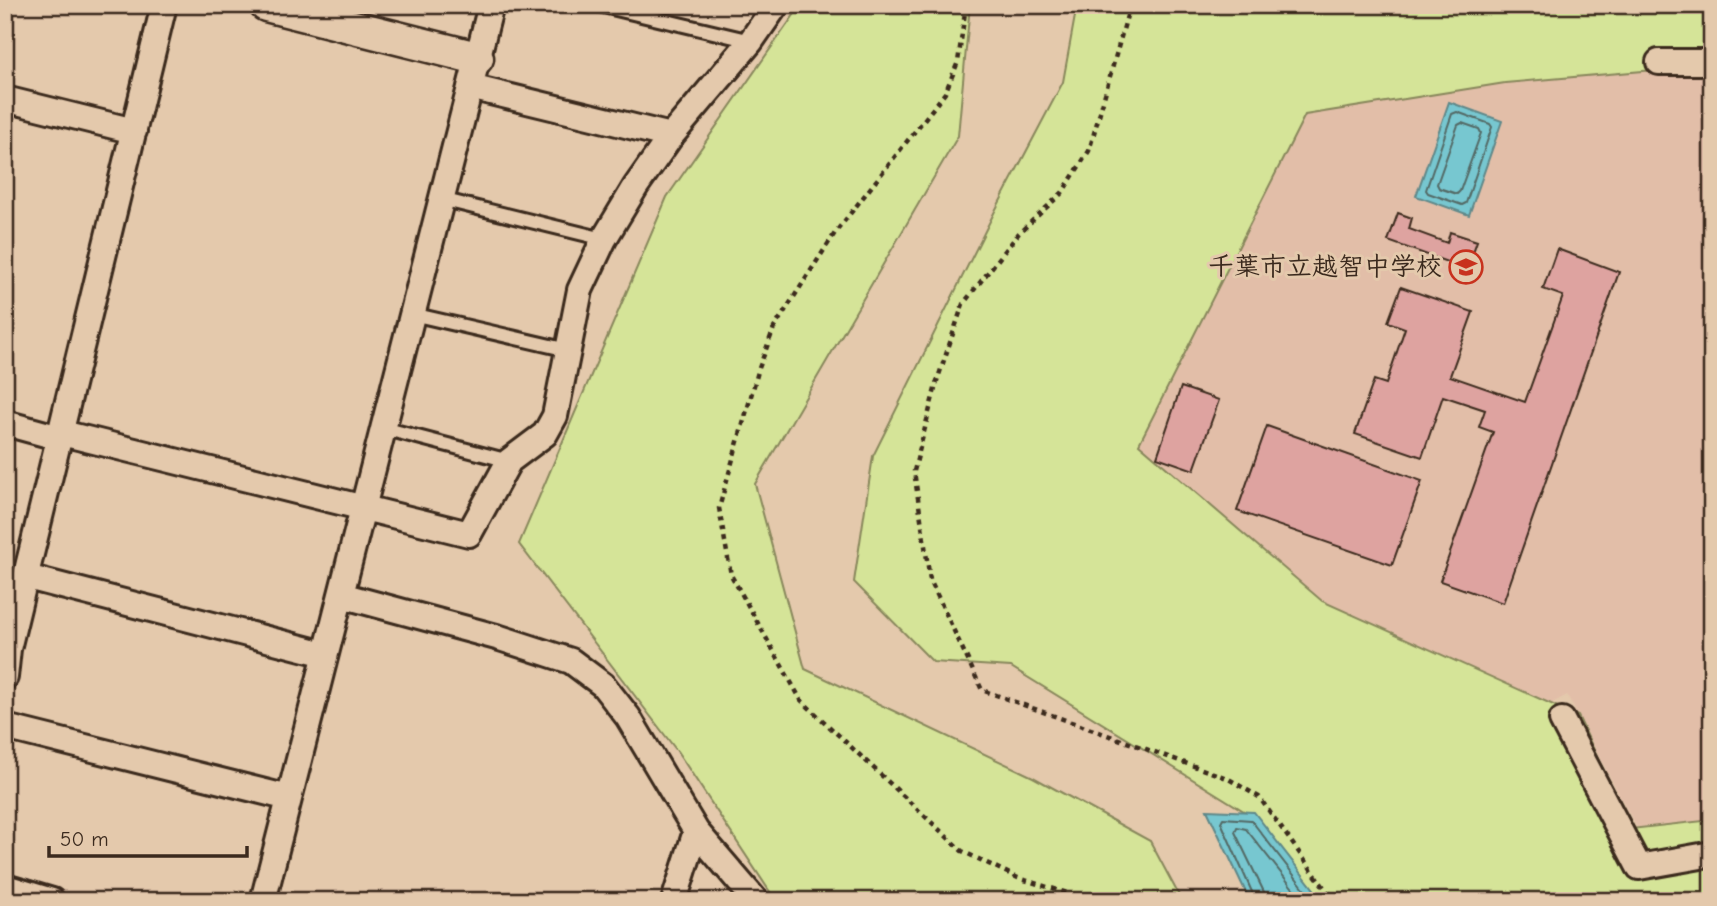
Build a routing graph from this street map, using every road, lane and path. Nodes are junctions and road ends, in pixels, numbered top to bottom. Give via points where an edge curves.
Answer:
1 (164, 5) edge
2 (491, 5) edge
3 (599, 5) edge
4 (776, 5) edge
5 (966, 5) edge
6 (1130, 5) edge
7 (277, 7) edge
8 (751, 41) junction
9 (1659, 62) dead end
10 (1712, 62) edge
11 (474, 72) junction
12 (5, 99) edge
13 (134, 131) junction
14 (671, 136) junction
15 (441, 199) junction
16 (604, 239) junction
17 (412, 314) junction
18 (568, 350) junction
19 (5, 423) edge
20 (383, 428) junction
21 (61, 435) junction
22 (509, 461) junction
23 (363, 509) junction
24 (27, 577) junction
25 (341, 595) junction
26 (325, 654) junction
27 (5, 677) edge
28 (1562, 720) dead end
29 (5, 727) edge
30 (289, 799) junction
31 (696, 831) junction
32 (1712, 854) edge
33 (5, 887) edge
34 (52, 901) edge
35 (263, 901) edge
36 (674, 901) edge
37 (757, 901) edge
38 (1094, 901) edge
39 (1334, 901) edge

1 - 13 street
2 - 11 street
3 - 8 lane
4 - 8 street
5 - 38 path via 958,62 945,93 835,233 774,328 719,508 731,575 801,700 962,851 1018,878
6 - 39 path via 1089,151 1062,193 1019,233 963,304 914,471 930,580 982,690 1227,778 1259,797
7 - 11 street
8 - 14 street
9 - 10 street
11 - 14 street
11 - 15 street
12 - 13 street
13 - 21 street
14 - 16 street
15 - 16 lane
15 - 17 street
16 - 18 street via 580,290
17 - 18 lane
17 - 20 street
18 - 22 street via 555,416 545,434
19 - 21 street
20 - 22 lane
20 - 23 street
21 - 23 street
21 - 24 street
22 - 23 street via 469,534
23 - 25 street
24 - 26 street
24 - 27 street
25 - 26 street
25 - 31 street via 571,661 603,685 628,716
26 - 30 street
28 - 32 street via 1639,867
29 - 30 street
30 - 35 street
31 - 36 street
31 - 37 street
33 - 34 street

